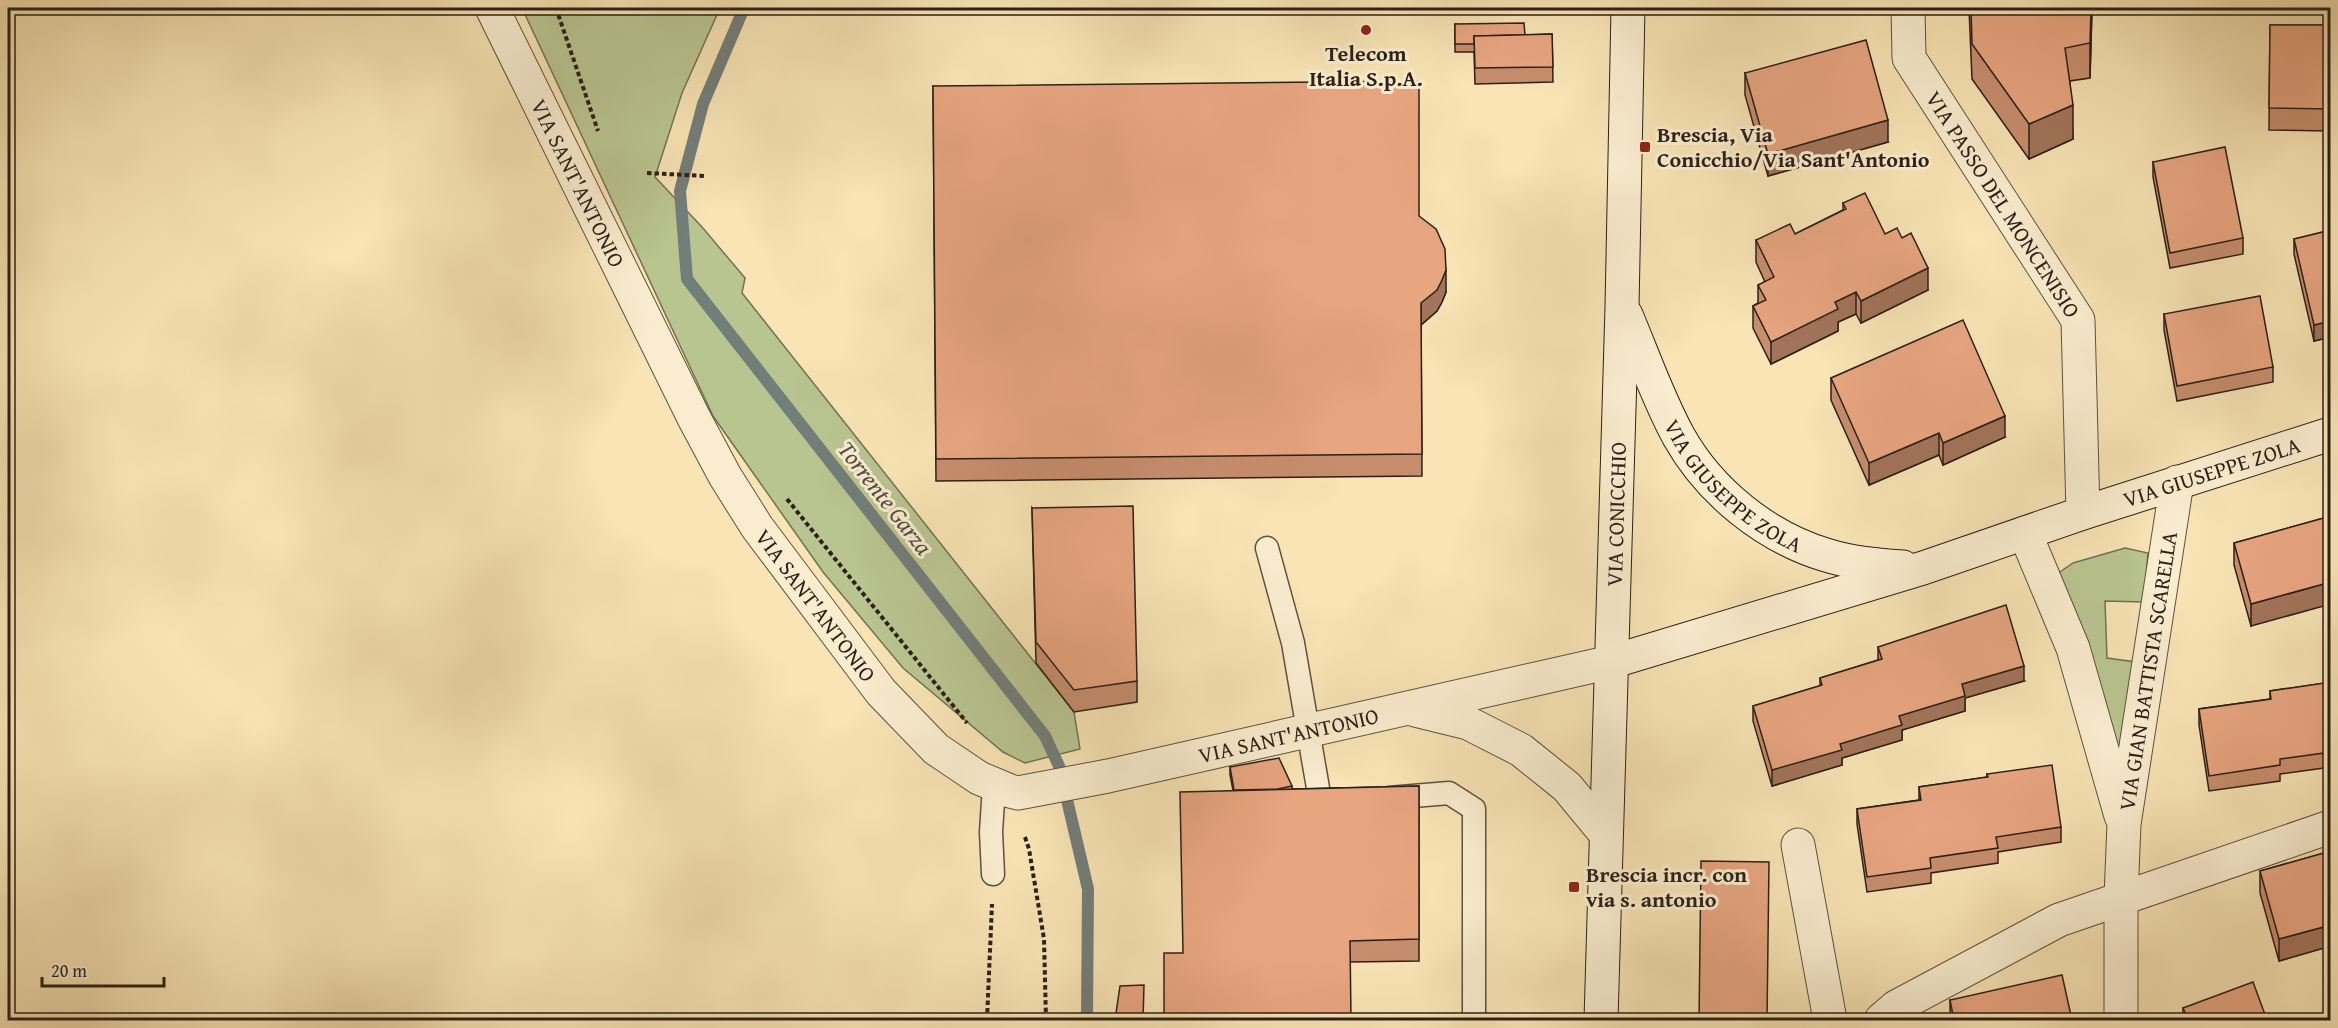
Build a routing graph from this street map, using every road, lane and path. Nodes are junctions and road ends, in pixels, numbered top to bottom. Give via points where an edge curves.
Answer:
1 (492, 8) edge
2 (556, 8) edge
3 (1628, 8) edge
4 (1908, 8) edge
5 (598, 132) dead end
6 (647, 172) dead end
7 (706, 176) dead end
8 (1622, 307) junction
9 (2331, 434) edge
10 (2177, 482) junction
11 (781, 492) dead end
12 (2083, 513) junction
13 (2025, 533) junction
14 (1267, 548) dead end
15 (1923, 568) junction
16 (1611, 662) junction
17 (1410, 709) junction
18 (971, 727) dead end
19 (1309, 731) junction
20 (1007, 790) junction
21 (2124, 824) junction
22 (2331, 827) edge
23 (1605, 833) junction
24 (1797, 846) dead end
25 (993, 874) joint
26 (2121, 897) junction
27 (987, 1020) edge
28 (1046, 1020) edge
29 (1474, 1020) edge
30 (1601, 1020) edge
31 (1830, 1020) edge
32 (1881, 1020) edge
33 (2121, 1020) edge

1 - 20 street, VIA SANT'ANTONIO via 694,418 757,527 889,701 936,749
2 - 5 path
3 - 8 street, VIA CONICCHIO
4 - 12 street, VIA PASSO DEL MONCENISIO via 1909,58 2078,320
6 - 7 path
8 - 15 street, VIA GIUSEPPE ZOLA via 1679,437 1707,476 1741,510 1781,536 1825,555 1872,565
8 - 16 street, VIA CONICCHIO
9 - 10 street, VIA GIUSEPPE ZOLA
10 - 12 street, VIA GIUSEPPE ZOLA
10 - 21 street, VIA GIAN BATTISTA SCARELLA
11 - 18 path
12 - 13 street, VIA GIUSEPPE ZOLA
13 - 15 street, VIA GIUSEPPE ZOLA
13 - 21 street, VIA GIAN BATTISTA SCARELLA via 2073,648
14 - 19 lane via 1293,643
15 - 16 street, VIA GIUSEPPE ZOLA
16 - 17 street, VIA SANT'ANTONIO
16 - 23 street, VIA CONICCHIO
17 - 19 street, VIA SANT'ANTONIO
17 - 23 street, VIA SANT'ANTONIO via 1468,723 1521,750 1567,787
19 - 20 street, VIA SANT'ANTONIO via 1108,776
19 - 29 lane via 1323,800 1449,792 1474,809
20 - 25 lane via 991,832
20 - 28 path via 1029,849 1044,939
21 - 26 street, VIA GIAN BATTISTA SCARELLA
22 - 26 street
23 - 30 street, VIA CONICCHIO
24 - 31 street
25 - 27 path
26 - 32 street via 2059,920 1896,1007
26 - 33 street, VIA GIAN BATTISTA SCARELLA

